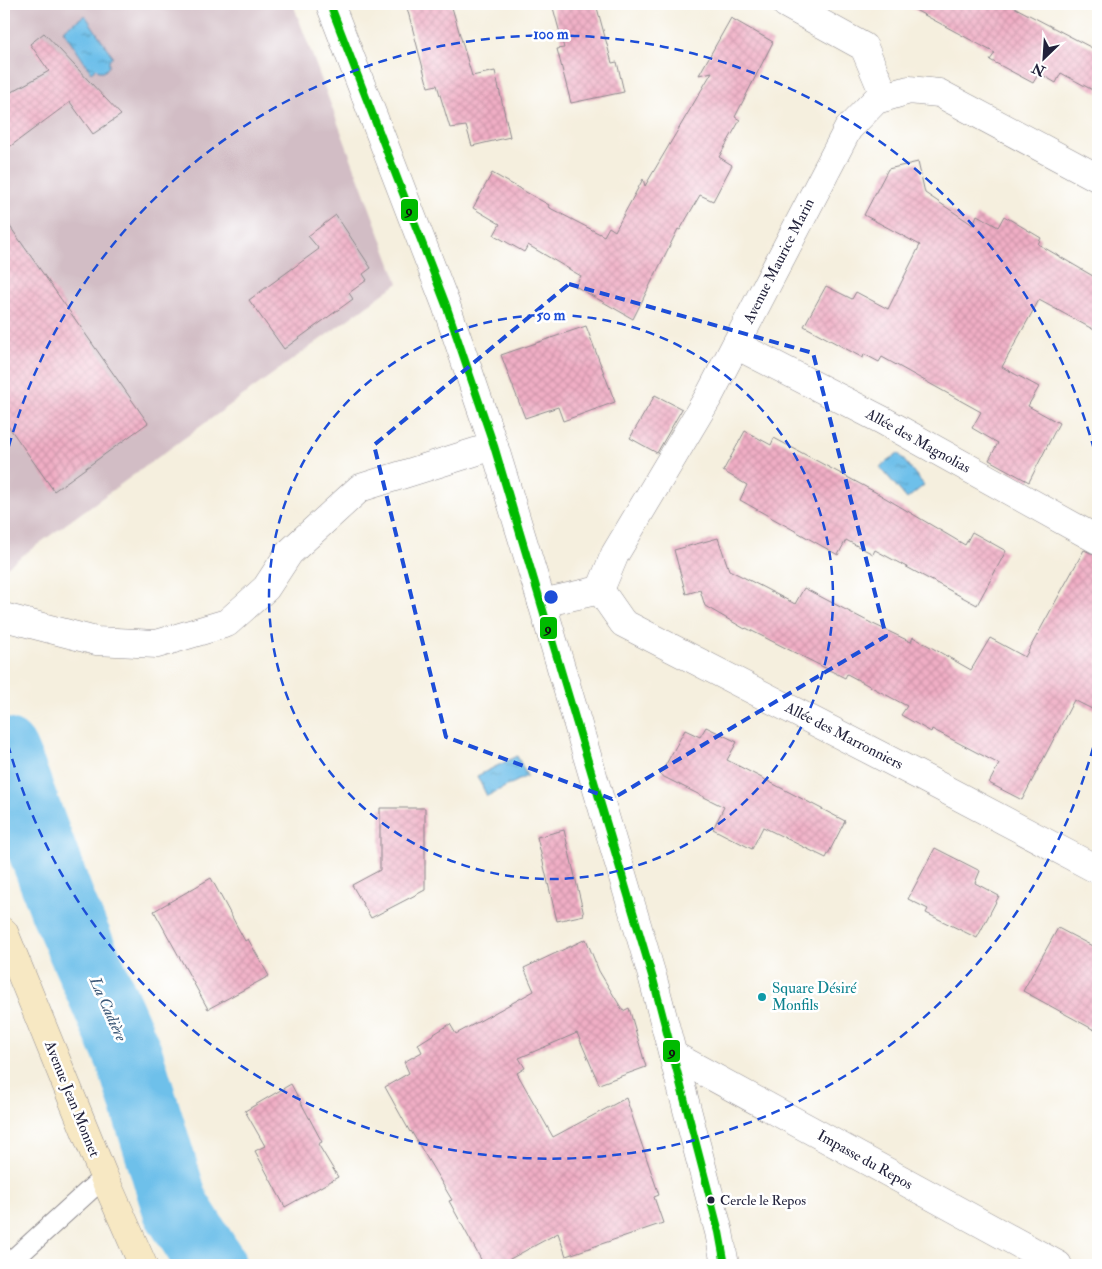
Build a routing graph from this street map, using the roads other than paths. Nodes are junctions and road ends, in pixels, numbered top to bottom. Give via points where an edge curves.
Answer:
1 (330, 4) edge
2 (786, 4) edge
3 (885, 97) junction
4 (1098, 178) edge
5 (736, 345) junction
6 (494, 446) junction
7 (1098, 540) edge
8 (600, 590) junction
9 (542, 603) junction
10 (4, 617) edge
11 (1098, 870) edge
12 (4, 932) edge
13 (673, 1055) junction
14 (104, 1177) junction
15 (15, 1258) dead end
16 (143, 1265) edge
17 (725, 1265) edge
18 (1058, 1265) edge

1 - 6 street via 446,305
2 - 3 street via 864,47
3 - 4 street, Avenue Maurice Marin via 910,90 939,93
3 - 5 street, Avenue Maurice Marin via 876,100 848,129
5 - 7 street, Allée des Magnolias via 882,420
5 - 8 street, Avenue Maurice Marin via 616,554
6 - 9 street
6 - 10 street via 360,488 289,552 266,588 227,623 157,644 96,641
8 - 9 street
8 - 11 street, Allée des Marronniers via 623,623
9 - 13 street
12 - 14 street, Avenue Jean Monnet
13 - 17 street
13 - 18 street, Impasse du Repos
14 - 15 lane
14 - 16 street, Avenue Jean Monnet

